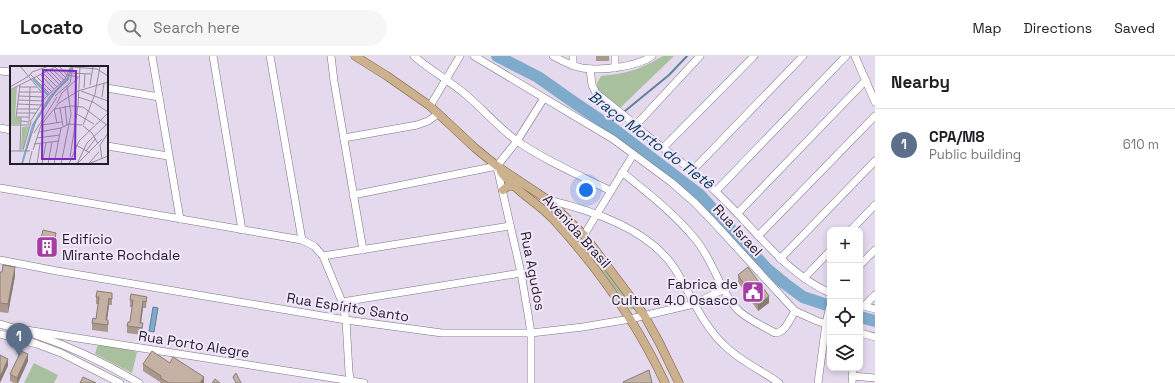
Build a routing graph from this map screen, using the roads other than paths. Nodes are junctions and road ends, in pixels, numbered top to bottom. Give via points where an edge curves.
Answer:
1 (152, 56) edge
2 (213, 56) edge
3 (270, 56) edge
4 (331, 56) edge
5 (355, 56) edge
6 (414, 56) edge
7 (460, 56) edge
8 (474, 56) edge
9 (553, 56) edge
10 (573, 56) edge
11 (616, 56) edge
12 (652, 56) edge
13 (700, 56) edge
14 (754, 56) edge
15 (803, 56) edge
16 (846, 56) edge
17 (855, 56) edge
18 (572, 66) junction
19 (615, 68) junction
20 (590, 69) junction
21 (0, 70) edge
22 (10, 72) edge
23 (445, 80) junction
24 (866, 80) junction
25 (108, 88) edge
26 (159, 97) junction
27 (544, 98) junction
28 (875, 102) edge
29 (430, 106) junction
30 (438, 114) junction
31 (875, 116) edge
32 (636, 125) junction
33 (0, 128) edge
34 (10, 130) edge
35 (344, 138) junction
36 (517, 140) junction
37 (108, 146) edge
38 (663, 148) junction
39 (633, 155) junction
40 (168, 156) junction
41 (875, 161) edge
42 (497, 166) junction
43 (692, 171) junction
44 (622, 172) junction
45 (514, 186) junction
46 (0, 188) edge
47 (503, 190) junction
48 (611, 190) junction
49 (716, 191) junction
50 (353, 195) junction
51 (548, 200) junction
52 (875, 205) edge
53 (738, 213) junction
54 (597, 215) junction
55 (180, 219) junction
56 (510, 226) junction
57 (854, 227) edge
58 (242, 230) junction
59 (584, 235) junction
60 (758, 236) junction
61 (302, 240) junction
62 (363, 250) junction
63 (875, 250) edge
64 (827, 254) edge
65 (324, 256) junction
66 (780, 259) junction
67 (0, 260) edge
68 (862, 263) edge
69 (521, 272) junction
70 (804, 278) junction
71 (722, 290) junction
72 (827, 291) edge
73 (875, 295) edge
74 (342, 302) junction
75 (694, 304) junction
76 (863, 304) edge
77 (863, 305) edge
78 (875, 309) edge
79 (795, 311) junction
80 (644, 315) junction
81 (630, 319) junction
82 (346, 320) junction
83 (827, 323) edge
84 (0, 324) edge
85 (20, 329) junction
86 (531, 333) junction
87 (0, 334) edge
88 (863, 334) edge
89 (875, 337) edge
90 (852, 376) edge
91 (875, 378) edge
92 (348, 382) edge
93 (120, 383) edge
94 (139, 383) edge
95 (364, 383) edge
96 (531, 383) edge
97 (665, 383) edge
98 (679, 383) edge
99 (779, 383) edge
100 (818, 383) edge

1 - 26 street
2 - 58 street
3 - 61 street
4 - 35 street
5 - 29 main road, Avenida Brasil
6 - 23 street
7 - 23 street
8 - 27 street, Rua Israel
9 - 18 street
10 - 18 street
11 - 19 street
12 - 19 street
13 - 32 street
14 - 38 street
15 - 43 street
16 - 49 street
17 - 24 street
18 - 20 street
19 - 20 street
20 - 32 street via 596,93
21 - 22 street
23 - 29 street
23 - 36 street via 465,94
24 - 28 street
24 - 53 street
25 - 26 street
26 - 40 street
27 - 36 street
27 - 39 street, Rua Israel
29 - 30 main road, Avenida Brasil
30 - 35 street via 423,124
30 - 42 main road, Avenida Brasil
31 - 60 street
32 - 38 street
33 - 34 street
35 - 50 street
36 - 42 street
36 - 48 street via 537,154
37 - 40 street
38 - 43 street
39 - 44 street
39 - 79 street, Rua Israel via 695,203
40 - 55 street
41 - 66 street
42 - 45 main road, Avenida Brasil
42 - 47 street, Rua Agudos
42 - 50 street
42 - 51 main road, Avenida Brasil
43 - 49 street
44 - 48 street
44 - 71 street via 687,229 702,247
45 - 47 main road via 508,186
45 - 81 main road, Avenida Brasil via 537,203 564,232 603,280
46 - 55 street
47 - 56 street, Rua Agudos
48 - 54 street
49 - 53 street
50 - 62 street
51 - 54 street
51 - 59 main road, Avenida Brasil
52 - 57 street
53 - 60 street
54 - 59 street
54 - 75 street via 626,227 656,247 670,262
55 - 58 street
56 - 62 street
56 - 69 street, Rua Agudos
58 - 61 street
59 - 80 main road, Avenida Brasil
60 - 66 street
61 - 65 street via 314,246
62 - 65 street
63 - 68 street
64 - 70 street
65 - 74 street
66 - 70 street
67 - 82 street, Rua Espírito Santo
69 - 74 street
69 - 86 street, Rua Agudos
70 - 72 street
71 - 75 street, Rua Espírito Santo
71 - 79 street via 738,310 775,333 783,330
73 - 76 street
74 - 82 street
75 - 80 street, Rua Espírito Santo
75 - 99 street via 723,345
77 - 78 street
79 - 83 street
80 - 81 street, Rua Espírito Santo
80 - 98 main road, Avenida Brasil
81 - 86 street, Rua Espírito Santo
81 - 97 main road, Avenida Brasil
82 - 86 street, Rua Espírito Santo via 442,333
82 - 92 street
83 - 100 street
84 - 85 street
85 - 92 street, Rua Porto Alegre
85 - 94 street via 89,356
86 - 96 street, Rua Agudos
87 - 93 street via 61,353
88 - 89 street
90 - 91 street
92 - 95 street, Rua Porto Alegre

